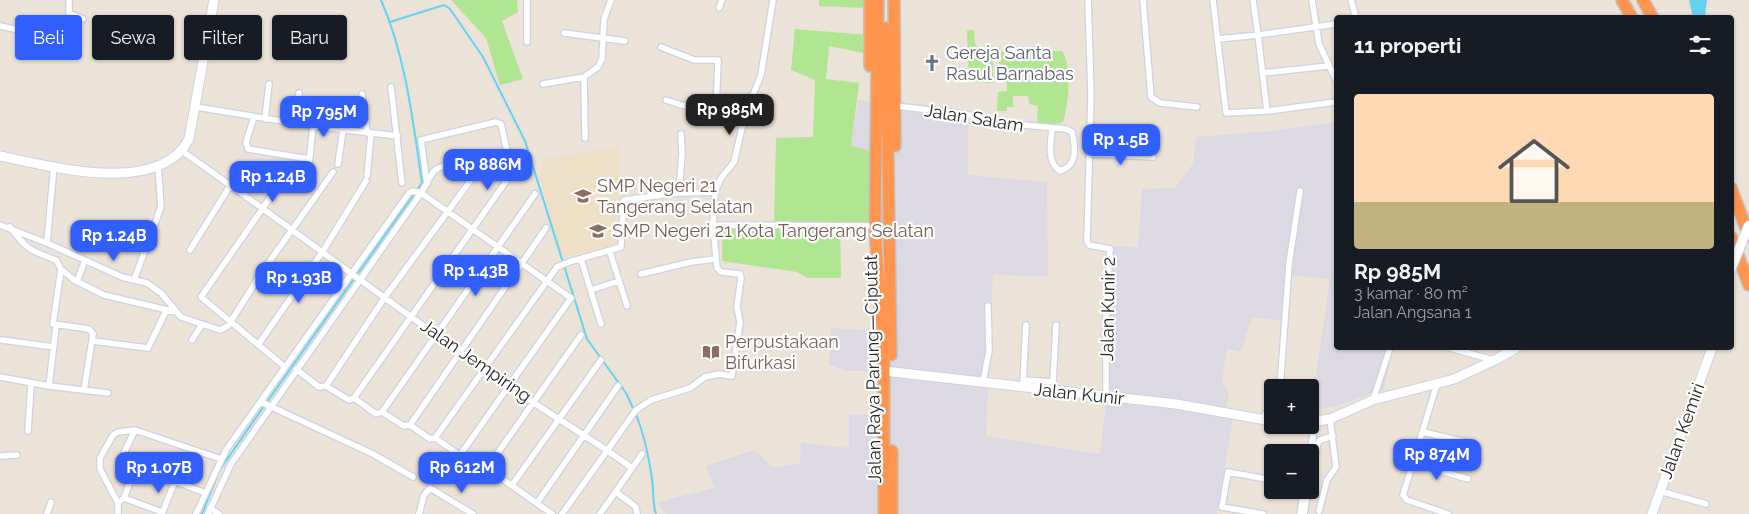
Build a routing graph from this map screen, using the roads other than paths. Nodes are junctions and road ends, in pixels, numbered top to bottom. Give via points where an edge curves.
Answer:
1 (69, 0) edge
2 (214, 0) edge
3 (527, 0) edge
4 (611, 0) edge
5 (722, 0) edge
6 (773, 0) edge
7 (870, 0) edge
8 (878, 0) edge
9 (885, 0) edge
10 (894, 0) edge
11 (1088, 0) edge
12 (1143, 0) edge
13 (1213, 0) edge
14 (1253, 0) edge
15 (1312, 0) edge
16 (1352, 0) edge
17 (1622, 0) edge
18 (1643, 0) edge
19 (719, 8) dead end
20 (211, 15) edge
21 (1355, 15) edge
22 (1630, 15) edge
23 (1651, 15) edge
24 (83, 19) dead end
25 (1334, 24) edge
26 (0, 26) edge
27 (1315, 28) junction
28 (15, 29) edge
29 (564, 34) dead end
30 (1258, 35) junction
31 (603, 38) junction
32 (1219, 39) junction
33 (625, 41) dead end
34 (527, 42) dead end
35 (661, 47) dead end
36 (204, 60) edge
37 (1328, 66) junction
38 (1263, 73) junction
39 (1334, 76) edge
40 (584, 78) junction
41 (269, 84) dead end
42 (543, 84) dead end
43 (391, 87) dead end
44 (299, 93) dead end
45 (362, 94) dead end
46 (666, 100) dead end
47 (1334, 102) edge
48 (896, 106) junction
49 (196, 107) junction
50 (1197, 107) dead end
51 (716, 109) junction
52 (1267, 110) junction
53 (745, 115) junction
54 (254, 117) junction
55 (265, 119) junction
56 (297, 124) junction
57 (313, 126) junction
58 (1052, 129) junction
59 (343, 130) junction
60 (369, 134) junction
61 (681, 134) dead end
62 (398, 136) junction
63 (585, 138) dead end
64 (182, 151) junction
65 (507, 151) junction
66 (1090, 154) junction
67 (0, 156) edge
68 (1153, 157) dead end
69 (487, 158) junction
70 (338, 164) dead end
71 (54, 165) junction
72 (158, 165) junction
73 (243, 165) dead end
74 (290, 169) dead end
75 (333, 172) dead end
76 (402, 183) dead end
77 (428, 184) junction
78 (231, 185) junction
79 (1300, 191) dead end
80 (715, 192) junction
81 (421, 193) junction
82 (679, 193) junction
83 (535, 194) dead end
84 (1734, 196) edge
85 (263, 208) junction
86 (448, 212) junction
87 (0, 225) edge
88 (714, 225) junction
89 (1749, 225) edge
90 (10, 227) junction
91 (546, 228) dead end
92 (292, 229) junction
93 (474, 230) junction
94 (873, 230) junction
95 (889, 230) junction
96 (1749, 236) edge
97 (47, 243) junction
98 (1734, 245) edge
99 (498, 248) junction
100 (190, 250) dead end
101 (323, 251) junction
102 (610, 252) junction
103 (714, 258) junction
104 (581, 259) junction
105 (85, 260) junction
106 (1734, 262) edge
107 (521, 264) junction
108 (61, 269) junction
109 (350, 273) junction
110 (641, 274) dead end
111 (74, 280) junction
112 (134, 280) junction
113 (547, 281) junction
114 (619, 281) junction
115 (360, 282) junction
116 (1749, 285) edge
117 (591, 290) junction
118 (385, 298) junction
119 (627, 306) dead end
120 (988, 306) dead end
121 (166, 311) junction
122 (176, 312) junction
123 (411, 316) junction
124 (228, 322) junction
125 (601, 324) dead end
126 (1026, 325) dead end
127 (56, 326) junction
128 (201, 326) junction
129 (1056, 326) dead end
130 (437, 334) junction
131 (581, 334) dead end
132 (2, 340) dead end
133 (192, 340) dead end
134 (93, 341) junction
135 (258, 345) junction
136 (54, 347) junction
137 (1389, 350) edge
138 (1458, 350) edge
139 (1512, 350) edge
140 (1709, 350) edge
141 (461, 351) junction
142 (601, 360) dead end
143 (1495, 360) junction
144 (285, 367) junction
145 (486, 368) junction
146 (296, 369) junction
147 (888, 371) junction
148 (0, 377) edge
149 (1281, 379) edge
150 (983, 382) junction
151 (32, 384) junction
152 (1023, 384) junction
153 (1437, 384) junction
154 (508, 385) junction
155 (49, 386) junction
156 (326, 386) junction
157 (618, 386) dead end
158 (84, 390) junction
159 (108, 393) dead end
160 (1106, 396) junction
161 (354, 398) junction
162 (1373, 400) junction
163 (261, 402) junction
164 (533, 402) junction
165 (270, 407) junction
166 (382, 412) junction
167 (558, 418) junction
168 (1262, 418) edge
169 (1330, 419) junction
170 (1319, 421) edge
171 (410, 425) junction
172 (135, 430) junction
173 (28, 431) dead end
174 (1423, 432) junction
175 (584, 435) junction
176 (1333, 436) junction
177 (435, 438) junction
178 (1318, 444) edge
179 (1474, 444) dead end
180 (608, 451) junction
181 (642, 454) dead end
182 (17, 455) dead end
183 (460, 455) junction
184 (0, 456) edge
185 (221, 458) junction
186 (1413, 463) junction
187 (136, 466) junction
188 (487, 468) junction
189 (632, 468) junction
190 (413, 477) dead end
191 (1264, 479) edge
192 (1468, 479) dead end
193 (175, 481) junction
194 (512, 485) junction
195 (1660, 491) junction
196 (616, 492) junction
197 (205, 493) junction
198 (124, 498) junction
199 (1302, 499) edge
200 (1306, 499) edge
201 (51, 502) dead end
202 (118, 503) junction
203 (537, 503) junction
204 (1706, 504) dead end
205 (1318, 510) dead end
206 (209, 511) edge
207 (162, 513) edge
208 (47, 514) edge
209 (118, 514) edge
210 (196, 514) edge
211 (220, 514) edge
212 (418, 514) edge
213 (473, 514) edge
214 (552, 514) edge
215 (562, 514) edge
216 (600, 514) edge
217 (637, 514) edge
218 (884, 514) edge
219 (892, 514) edge
220 (1263, 514) edge
221 (1300, 514) edge
222 (1304, 514) edge
223 (1448, 514) edge
224 (1652, 514) edge

1 - 24 street via 69,13
2 - 20 street
3 - 34 street
4 - 31 street via 604,19
5 - 19 street
6 - 53 street via 761,75
7 - 94 highway
8 - 94 highway
9 - 95 highway
10 - 48 highway
11 - 66 street, Jalan Kunir 2
12 - 50 street via 1151,97 1160,103
13 - 32 street
14 - 30 street
15 - 27 street
16 - 21 street
17 - 22 highway
18 - 23 highway
25 - 27 street
26 - 28 street
27 - 30 street
27 - 37 street
29 - 31 street
30 - 32 street
30 - 38 street
31 - 33 street
31 - 40 street via 601,62
32 - 52 street via 1226,113
35 - 51 street via 694,60 718,60
36 - 49 street
37 - 38 street
37 - 39 street
38 - 52 street
40 - 42 street
40 - 63 street
41 - 55 street
43 - 62 street
44 - 56 street
45 - 60 street
46 - 51 street
47 - 52 street
48 - 58 street, Jalan Salam
48 - 95 highway via 894,210
49 - 54 street
49 - 64 street via 189,139
51 - 53 street
53 - 80 street via 734,162
54 - 55 street
54 - 57 street via 246,142 248,149 309,162
55 - 56 street
56 - 57 street
57 - 59 street
58 - 58 street, Jalan Salam via 1050,160 1060,171 1069,168 1074,154 1072,132
59 - 60 street
59 - 70 street
60 - 62 street
60 - 101 street via 366,179
61 - 82 street
62 - 76 street
64 - 72 street
64 - 78 street, Jalan Jempiring
65 - 69 street
65 - 77 street via 499,122 424,139 421,143
65 - 93 street via 515,168
66 - 68 street
66 - 160 street, Jalan Kunir 2 via 1087,241 1089,245 1110,251
67 - 71 street
69 - 77 street via 437,168
69 - 86 street
71 - 72 street via 114,173
71 - 97 street
72 - 112 street via 161,207
73 - 78 street
74 - 85 street
75 - 92 street
77 - 81 street
78 - 85 street, Jalan Jempiring
78 - 100 street
79 - 149 street via 1289,264
80 - 82 street
80 - 88 street
81 - 86 street
81 - 109 street via 409,193
81 - 115 street
82 - 102 street via 624,200 622,244
83 - 99 street
84 - 96 highway
85 - 92 street, Jalan Jempiring
85 - 124 street via 201,297
86 - 93 street
86 - 118 street
87 - 90 street
88 - 94 street
88 - 103 street
89 - 106 street, bridge
90 - 97 street
90 - 108 street via 30,251 56,260
91 - 107 street
92 - 101 street, Jalan Jempiring
92 - 124 street
93 - 99 street
93 - 123 street
94 - 147 highway, Jalan Raya Parung—Ciputat
95 - 147 highway, Jalan Raya Parung—Ciputat
97 - 105 street
98 - 116 highway
99 - 107 street
99 - 130 street
101 - 109 street, Jalan Jempiring
101 - 135 street
102 - 104 street
102 - 114 street
103 - 110 street
103 - 180 street via 721,272 741,275 737,307 740,322 732,376 706,377 690,388 651,400 634,412
104 - 113 street via 561,264
104 - 117 street
105 - 111 street via 78,279
105 - 112 street
107 - 113 street
107 - 141 street
108 - 111 street
108 - 127 street via 52,320
109 - 115 street, Jalan Jempiring
109 - 144 street
111 - 121 street via 104,295
112 - 122 street via 147,283 161,293
113 - 145 street
113 - 154 street via 571,298
114 - 117 street
114 - 119 street
115 - 118 street, Jalan Jempiring
115 - 146 street
117 - 125 street
118 - 123 street, Jalan Jempiring
118 - 156 street
120 - 150 street via 989,350
121 - 122 street
121 - 134 street via 148,348
122 - 128 street
123 - 130 street, Jalan Jempiring
123 - 161 street
124 - 128 street via 228,326 220,330
124 - 135 street
126 - 152 street
127 - 134 street via 88,329 93,334
127 - 136 street
128 - 133 street
129 - 152 street via 1054,382
130 - 141 street, Jalan Jempiring
130 - 166 street
131 - 164 street
132 - 136 street
134 - 158 street
135 - 144 street
136 - 155 street
137 - 162 street
138 - 143 street
139 - 143 street
140 - 195 street, Jalan Kemiri
141 - 145 street, Jalan Jempiring
141 - 171 street
142 - 167 street
143 - 153 street
144 - 163 street
145 - 154 street, Jalan Jempiring
145 - 177 street
146 - 156 street via 320,387
146 - 165 street
147 - 150 street, Jalan Kunir
147 - 218 highway, Jalan Raya Parung—Ciputat
147 - 219 highway, Jalan Raya Parung—Ciputat
148 - 151 street
150 - 152 street, Jalan Kunir
151 - 155 street
151 - 173 street
152 - 160 street, Jalan Kunir
153 - 162 street
153 - 174 street
154 - 164 street, Jalan Jempiring
154 - 183 street
155 - 158 street
156 - 161 street via 349,400
157 - 175 street
158 - 159 street
160 - 168 street, Jalan Kunir
161 - 166 street via 376,414
162 - 169 street
163 - 165 street
163 - 185 street
164 - 167 street, Jalan Jempiring
164 - 188 street
165 - 190 street via 373,454
165 - 206 street via 231,464
166 - 171 street via 404,426
167 - 175 street, Jalan Jempiring
167 - 194 street
169 - 170 street
169 - 176 street
171 - 177 street via 430,439
172 - 185 street
172 - 187 street via 122,457
172 - 202 street via 113,435 100,458 100,469
174 - 179 street
174 - 186 street
175 - 180 street, Jalan Jempiring
175 - 203 street
176 - 178 street via 1320,440
176 - 205 street via 1336,467 1327,480
177 - 183 street
180 - 189 street, Jalan Jempiring
180 - 215 street
181 - 189 street
182 - 184 street
183 - 188 street via 481,470
185 - 197 street
186 - 192 street
186 - 223 street via 1404,498
187 - 193 street
187 - 198 street
188 - 194 street
189 - 196 street
191 - 220 street via 1228,472 1222,507
193 - 197 street
193 - 207 street
194 - 203 street
195 - 204 street
195 - 224 street, Jalan Kemiri
196 - 216 street
196 - 217 street via 636,507
197 - 210 street
198 - 202 street
198 - 207 street
199 - 221 street
200 - 222 street
201 - 208 street
202 - 209 street
203 - 214 street
206 - 211 street
212 - 213 street via 424,494 430,488

